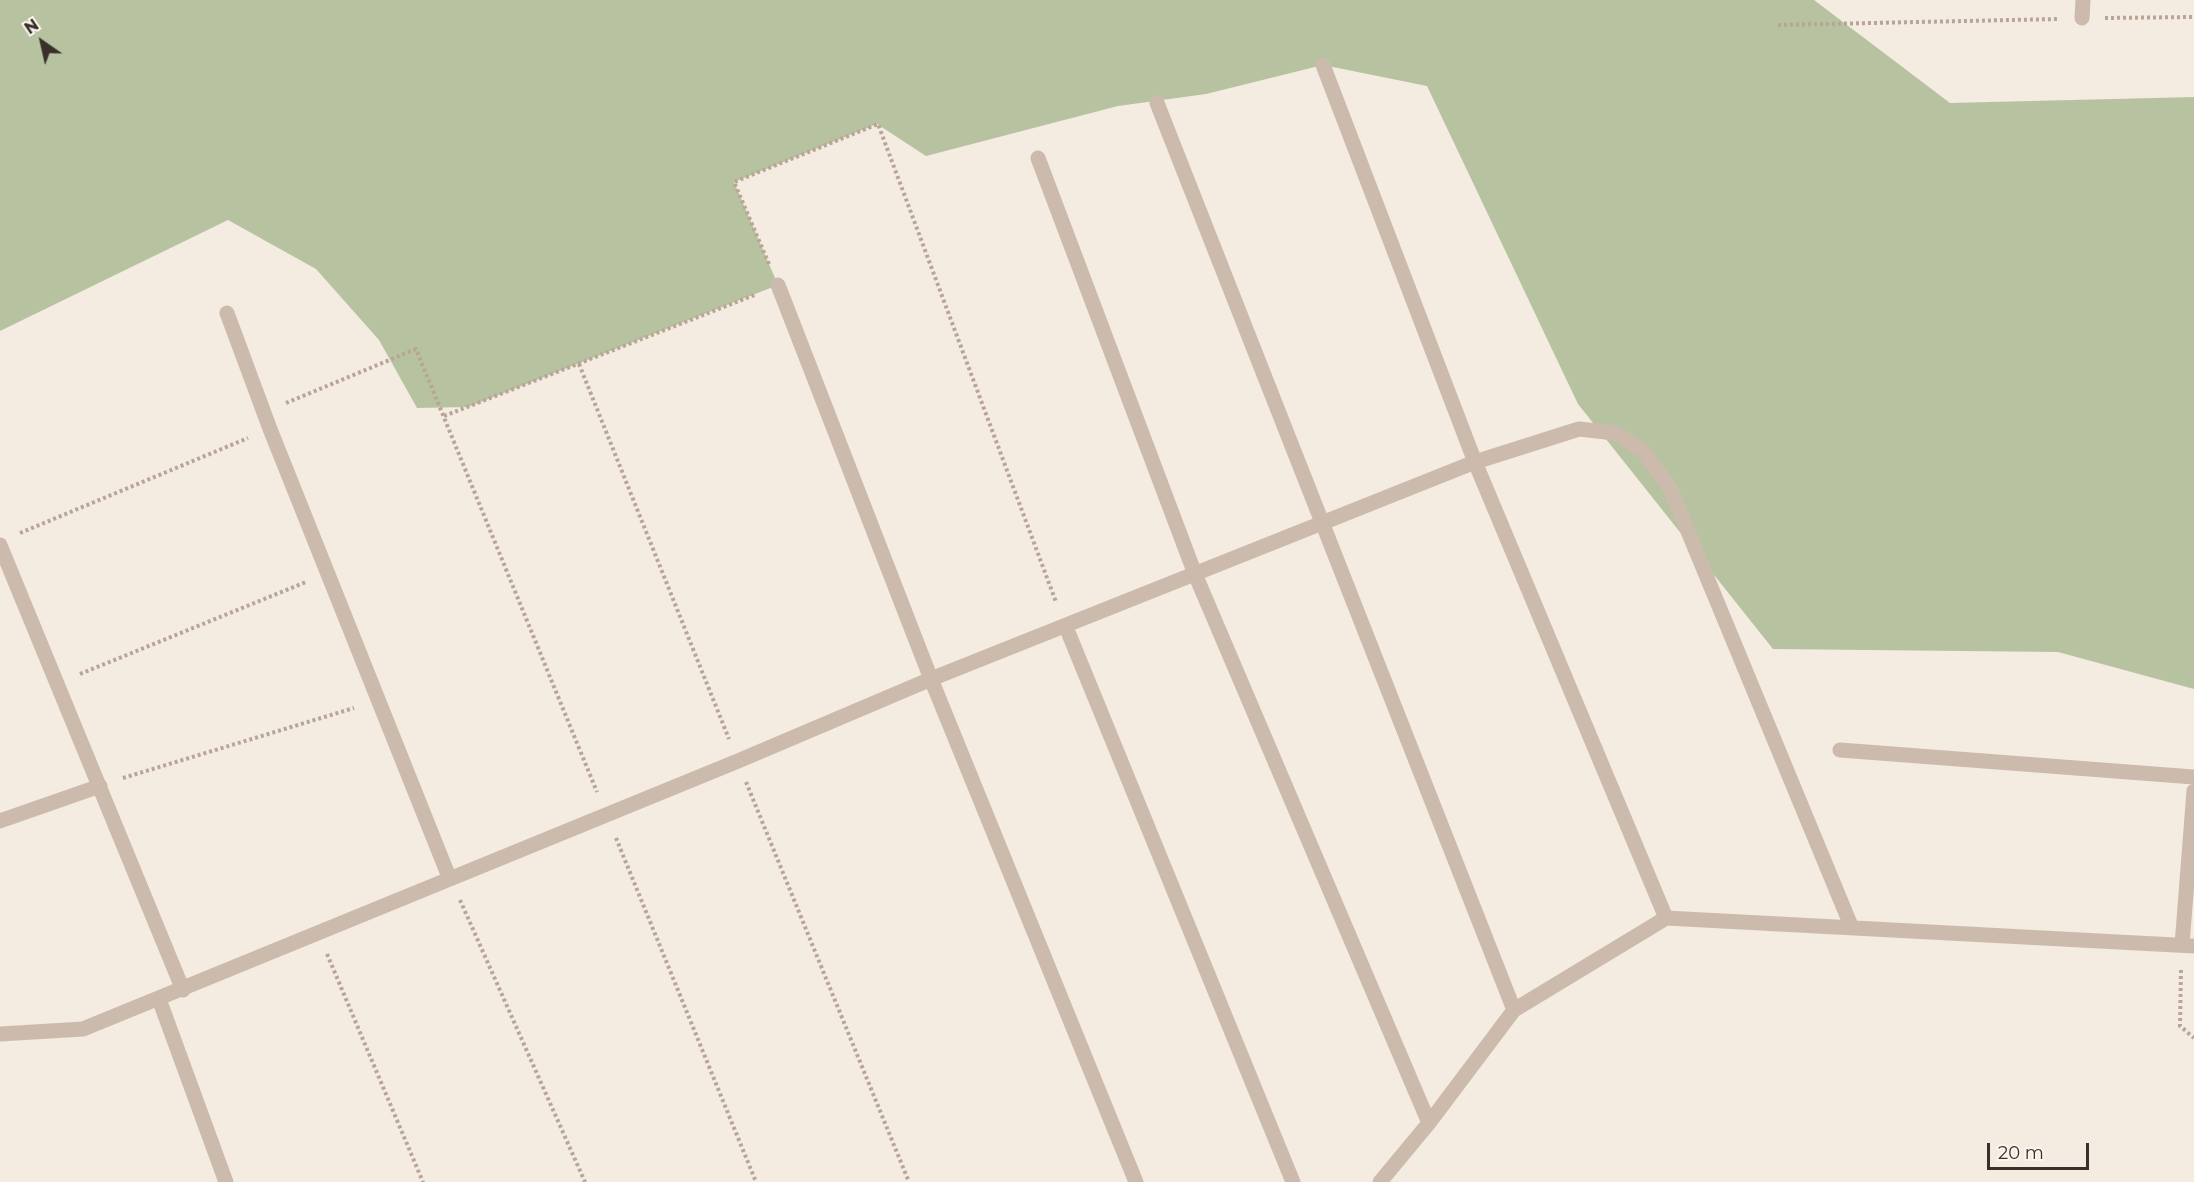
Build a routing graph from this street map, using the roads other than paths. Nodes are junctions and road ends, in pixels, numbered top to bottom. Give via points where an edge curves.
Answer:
1 (2083, 0) edge
2 (2082, 18) road end
3 (1323, 65) dead end
4 (1157, 103) dead end
5 (1038, 158) dead end
6 (778, 285) road end
7 (227, 313) dead end
8 (1475, 462) junction
9 (1322, 523) junction
10 (5, 541) edge
11 (1195, 574) junction
12 (1066, 627) junction
13 (931, 679) junction
14 (1840, 750) dead end
15 (2194, 777) edge
16 (100, 786) junction
17 (2194, 791) edge
18 (0, 821) edge
19 (449, 878) junction
20 (1666, 918) junction
21 (1852, 928) junction
22 (2188, 946) edge
23 (183, 990) junction
24 (159, 999) junction
25 (1514, 1010) junction
26 (0, 1034) edge
27 (1429, 1123) junction
28 (226, 1182) edge
29 (1136, 1182) edge
30 (1293, 1182) edge
31 (1380, 1182) edge

1 - 2 street
3 - 8 street
4 - 9 street
5 - 11 street
6 - 13 street
7 - 19 street
8 - 9 street
8 - 20 street
8 - 21 street via 1579,429 1615,433 1643,451 1670,488
9 - 11 street
9 - 25 street
10 - 16 street
11 - 12 street
11 - 27 street
12 - 13 street
12 - 30 street
13 - 19 street
13 - 29 street
14 - 15 street
16 - 18 street
16 - 23 street
17 - 22 street
19 - 23 street
20 - 21 street
20 - 25 street
21 - 22 street
23 - 24 street
24 - 26 street via 83,1029
24 - 28 street
25 - 27 street
27 - 31 street

